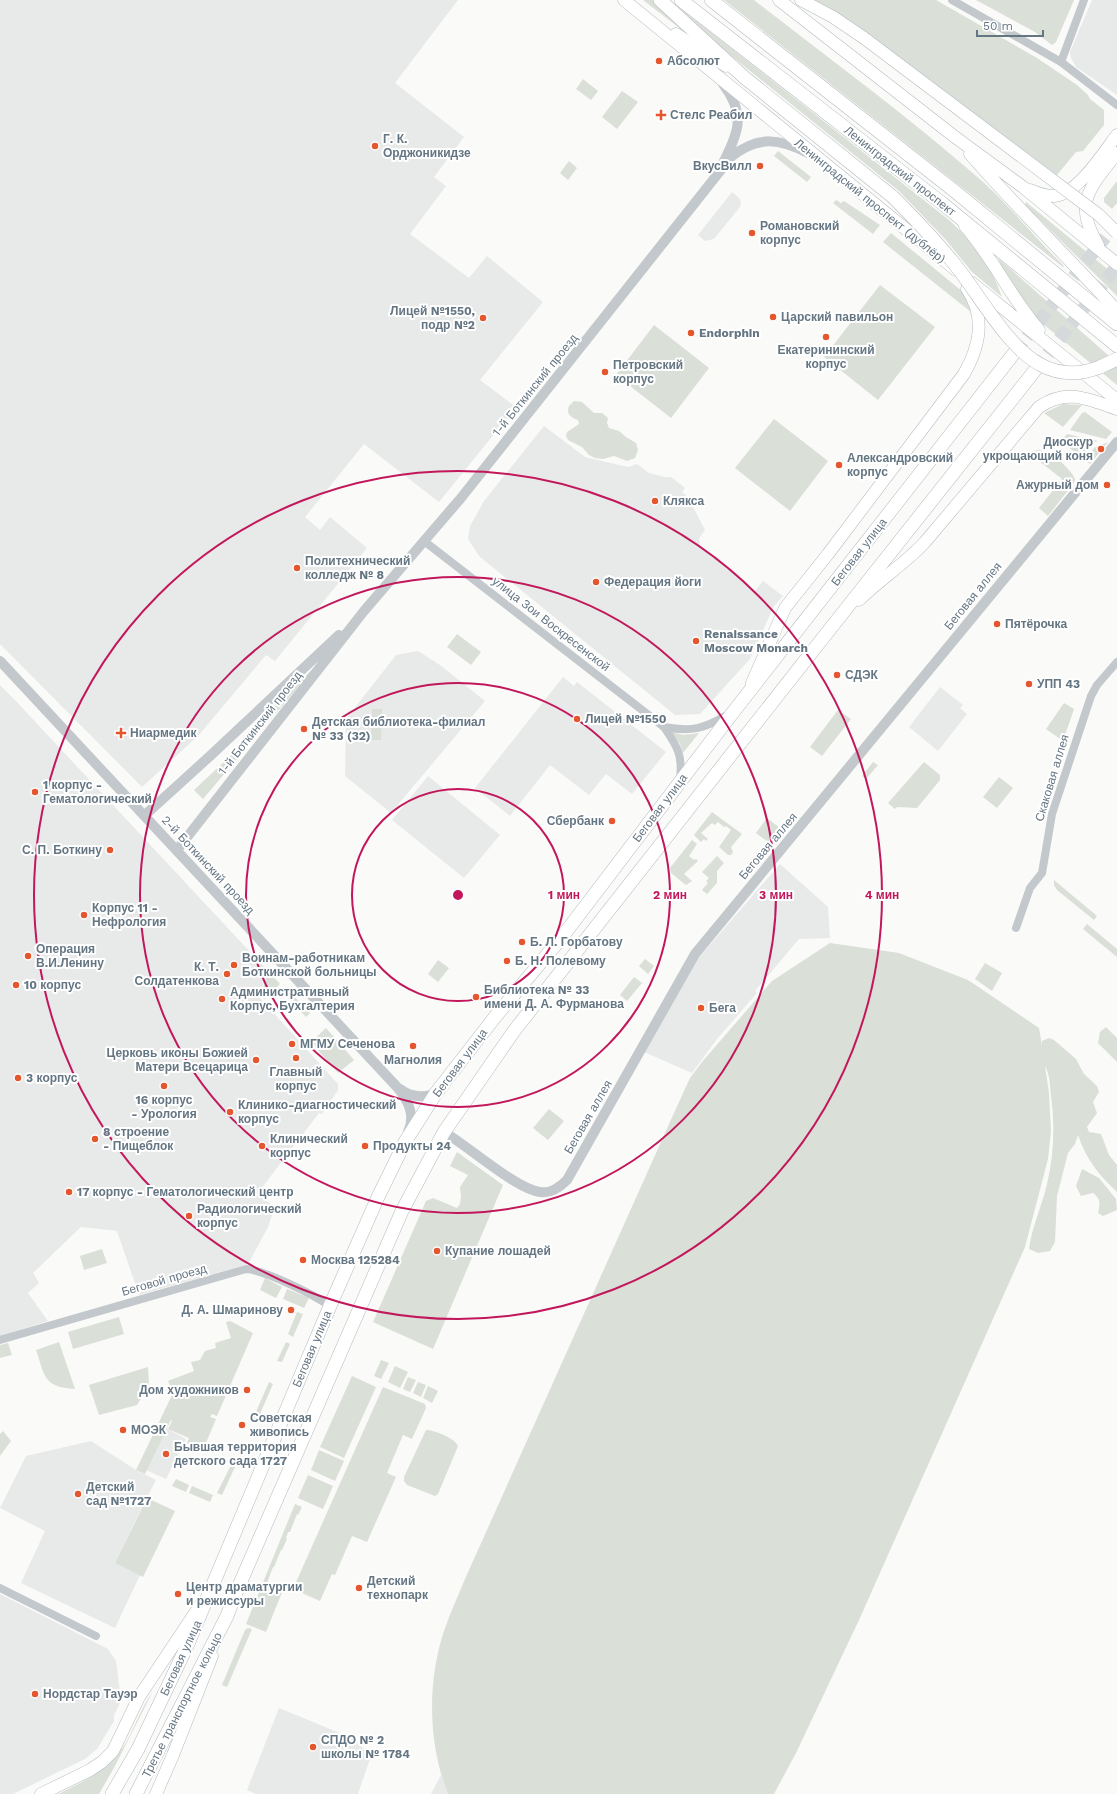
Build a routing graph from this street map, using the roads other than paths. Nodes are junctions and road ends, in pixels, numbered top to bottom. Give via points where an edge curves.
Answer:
1 (624, 0) edge
2 (660, 0) edge
3 (681, 0) edge
4 (711, 0) edge
5 (779, 0) edge
6 (801, 0) edge
7 (952, 0) edge
8 (1084, 0) edge
9 (1061, 62) junction
10 (714, 73) junction
11 (745, 78) junction
12 (1117, 105) edge
13 (1117, 135) edge
14 (955, 137) junction
15 (1117, 153) edge
16 (814, 156) junction
17 (720, 170) junction
18 (1023, 187) junction
19 (943, 204) junction
20 (1116, 227) edge
21 (1102, 251) junction
22 (1116, 263) edge
23 (948, 264) junction
24 (1117, 311) edge
25 (1117, 324) edge
26 (1117, 346) edge
27 (1117, 350) edge
28 (1015, 352) tunnel mouth
29 (1117, 359) edge
30 (1100, 367) junction
31 (1036, 369) tunnel mouth
32 (1080, 370) junction
33 (1117, 400) edge
34 (1117, 409) edge
35 (1117, 442) edge
36 (424, 541) junction
37 (364, 612) junction
38 (814, 648) junction
39 (0, 661) edge
40 (1117, 662) edge
41 (747, 694) junction
42 (734, 711) junction
43 (664, 727) junction
44 (680, 782) junction
45 (145, 815) junction
46 (177, 850) junction
47 (1016, 928) dead end
48 (397, 1087) junction
49 (436, 1093) junction
50 (444, 1132) junction
51 (405, 1142) junction
52 (330, 1306) junction
53 (0, 1340) edge
54 (216, 1581) junction
55 (0, 1588) edge
56 (227, 1616) junction
57 (96, 1636) dead end
58 (114, 1791) edge
59 (41, 1794) edge
60 (136, 1794) edge
61 (156, 1794) edge

1 - 10 main road, Ленинградский проспект (дублёр)
1 - 11 main road
2 - 11 main road
3 - 19 main road, Ленинградский проспект
4 - 25 main road, Ленинградский проспект via 952,189
5 - 14 main road
6 - 20 main road, bridge via 864,38
7 - 9 street
8 - 9 street
9 - 12 street
10 - 16 main road, Ленинградский проспект (дублёр)
10 - 17 street, 1-й Боткинский проезд via 729,92 738,112 735,138
11 - 30 main road, bridge via 898,202 947,254 999,324 1026,354 1041,365 1058,372 1076,373
13 - 18 main road via 1090,171 1064,194 1054,196
14 - 18 main road
14 - 24 main road via 1011,201
15 - 21 main road via 1089,193 1085,208 1086,222
16 - 17 street, 1-й Боткинский проезд via 786,143 757,142 742,148
16 - 23 main road, Ленинградский проспект (дублёр)
17 - 36 street, 1-й Боткинский проезд via 597,328
18 - 21 main road
19 - 26 main road, Ленинградский проспект
19 - 32 main road via 974,237 1029,318
21 - 22 main road
23 - 32 main road, Ленинградский проспект (дублёр)
23 - 41 main road via 969,291 975,304 979,333 974,357 964,374 785,608
27 - 30 main road
28 - 41 main road, Беговая улица
29 - 30 main road
31 - 38 main road, Беговая улица
32 - 33 main road, Ленинградский проспект (дублёр)
34 - 38 main road, Беговая улица via 1069,396 1054,398 1039,407 925,542 870,589
35 - 50 street, Беговая аллея via 695,954 567,1180 556,1189 540,1192 518,1184
36 - 37 street, 1-й Боткинский проезд
36 - 43 street, улица Зои Воскресенской
37 - 45 street, 1-й Боткинский проезд
37 - 46 street, 1-й Боткинский проезд
38 - 50 main road, Беговая улица via 514,1031
39 - 45 street, 2-й Боткинский проезд
40 - 47 street, Скаковая аллея via 1091,696 1052,814 1042,873 1030,888
41 - 42 main road, Беговая улица
42 - 43 street via 711,725 699,728 688,730
42 - 44 main road, Беговая улица
43 - 44 street, улица Зои Воскресенской via 678,749 682,767
44 - 49 main road, Беговая улица via 562,937
45 - 46 street, 2-й Боткинский проезд
46 - 48 street, 2-й Боткинский проезд
48 - 49 street, 2-й Боткинский проезд via 412,1095 429,1096
48 - 51 street, 2-й Боткинский проезд via 405,1097 411,1114 410,1129
49 - 51 main road, Беговая улица
50 - 56 main road, Беговая улица via 402,1211
51 - 52 main road, Беговая улица
52 - 53 street, Беговой проезд via 315,1296 262,1272 246,1269
52 - 54 main road, Беговая улица
54 - 58 main road, Беговая улица via 148,1728
54 - 59 main road via 139,1697 112,1751 90,1770
55 - 57 street
56 - 60 main road, Третье транспортное кольцо
56 - 61 main road

